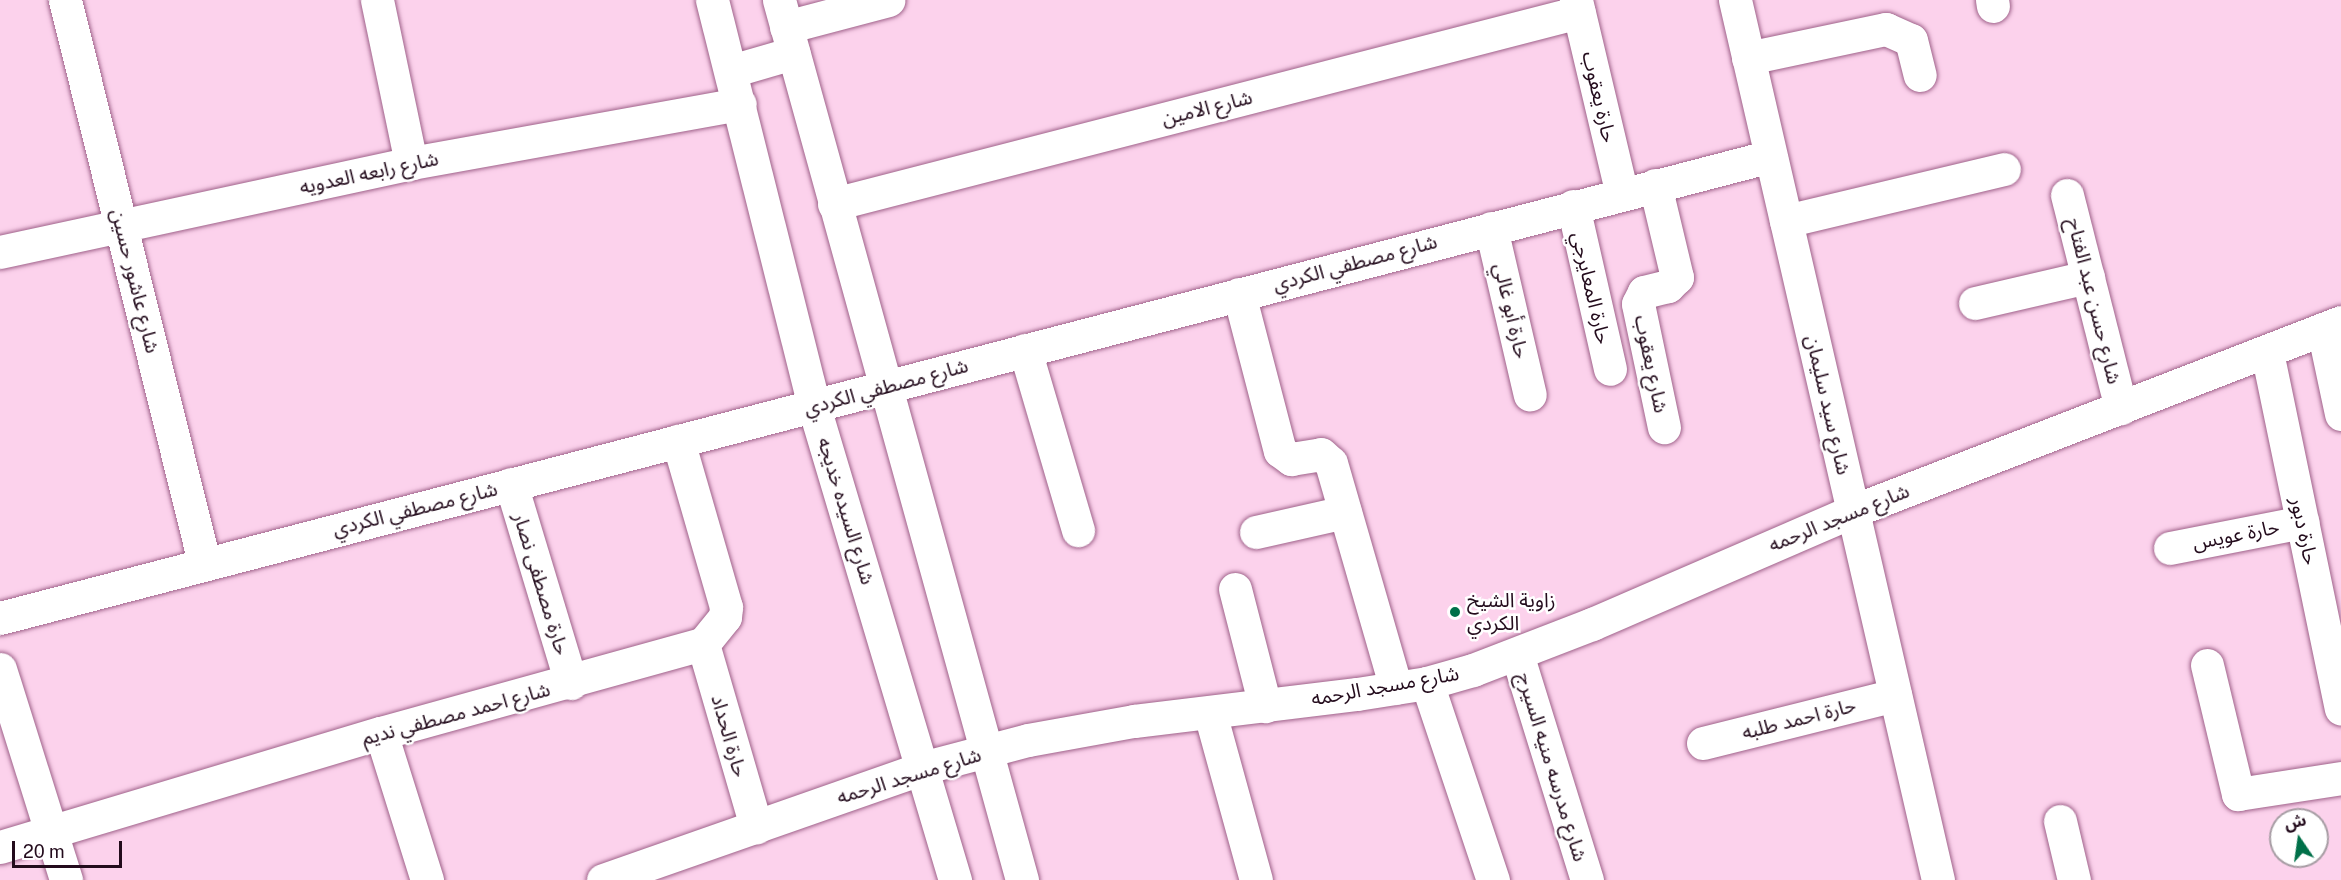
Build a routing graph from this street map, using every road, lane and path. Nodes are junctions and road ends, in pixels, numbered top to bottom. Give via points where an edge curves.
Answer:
1 (65, 0) edge
2 (377, 0) edge
3 (712, 0) edge
4 (888, 0) edge
5 (1735, 0) edge
6 (1578, 6) edge
7 (786, 27) edge
8 (1748, 58) junction
9 (731, 71) junction
10 (1920, 75) dead end
11 (740, 104) junction
12 (1771, 156) junction
13 (411, 163) junction
14 (2004, 169) dead end
15 (1654, 185) junction
16 (1622, 194) junction
17 (2067, 195) dead end
18 (834, 204) junction
19 (1573, 206) junction
20 (1786, 221) junction
21 (121, 226) junction
22 (1491, 228) junction
23 (0, 252) edge
24 (2088, 277) junction
25 (1239, 294) junction
26 (1975, 303) dead end
27 (2332, 325) edge
28 (1025, 350) junction
29 (2267, 352) junction
30 (1610, 369) dead end
31 (884, 387) junction
32 (1530, 395) dead end
33 (814, 407) junction
34 (2121, 408) junction
35 (2341, 414) edge
36 (1664, 427) dead end
37 (678, 441) junction
38 (511, 484) junction
39 (1853, 510) junction
40 (1345, 512) junction
41 (2302, 522) junction
42 (1078, 530) dead end
43 (1256, 532) dead end
44 (2170, 548) dead end
45 (204, 562) junction
46 (1235, 589) dead end
47 (0, 618) edge
48 (703, 644) junction
49 (1516, 654) junction
50 (2208, 665) dead end
51 (0, 669) edge
52 (571, 683) junction
53 (1412, 685) junction
54 (1895, 695) junction
55 (1265, 706) junction
56 (2341, 708) edge
57 (1210, 713) junction
58 (381, 733) junction
59 (1703, 743) dead end
60 (989, 752) junction
61 (922, 768) junction
62 (2341, 778) edge
63 (2060, 821) dead end
64 (756, 827) junction
65 (50, 832) junction
66 (0, 848) edge
67 (1930, 878) edge
68 (2064, 878) edge
69 (66, 880) edge
70 (427, 880) edge
71 (603, 880) edge
72 (956, 880) edge
73 (1022, 880) edge
74 (1256, 880) edge
75 (1493, 880) edge
76 (1587, 880) edge

1 - 21 street, شارع عاشور حسين
2 - 13 street
3 - 9 street, شارع السيده خديجه
4 - 7 street
5 - 8 street, شارع سيد سليمان
6 - 16 street, حارة يعقوب
6 - 18 street, شارع الامين
7 - 9 street
7 - 18 street
8 - 10 street via 1886,29 1911,40
8 - 12 street, شارع سيد سليمان
9 - 11 street, شارع السيده خديجه
11 - 13 street, شارع رابعه العدويه
11 - 33 street, شارع السيده خديجه
12 - 15 street, شارع مصطفي الكردي
12 - 20 street, شارع سيد سليمان
13 - 21 street, شارع رابعه العدويه
14 - 20 street
15 - 16 street, شارع مصطفي الكردي
15 - 36 street, شارع يعقوب via 1677,277 1668,286 1644,292 1638,304
16 - 19 street, شارع مصطفي الكردي
17 - 24 street, شارع حسن عبد الفتاح
18 - 31 street
19 - 22 street, شارع مصطفي الكردي
19 - 30 street, حارة المعايرجي
20 - 39 street, شارع سيد سليمان
21 - 23 street, شارع رابعه العدويه
21 - 45 street, شارع عاشور حسين
22 - 25 street, شارع مصطفي الكردي
22 - 32 street, حارة أبو غالي
24 - 26 street
24 - 34 street, شارع حسن عبد الفتاح
25 - 28 street, شارع مصطفي الكردي
25 - 40 street via 1280,451 1291,459 1321,454 1328,457
27 - 29 street, شارع مسجد الرحمه
27 - 35 street
28 - 31 street, شارع مصطفي الكردي
28 - 42 street
29 - 34 street, شارع مسجد الرحمه
29 - 41 street, حارة دبور
31 - 33 street, شارع مصطفي الكردي
31 - 60 street
33 - 37 street, شارع مصطفي الكردي
33 - 61 street, شارع السيده خديجه
34 - 39 street, شارع مسجد الرحمه
37 - 38 street, شارع مصطفي الكردي
37 - 48 street via 726,607 725,617
38 - 45 street, شارع مصطفي الكردي
38 - 52 street, حارة مصطفى نصار
39 - 49 street, شارع مسجد الرحمه
39 - 54 street, شارع سيد سليمان
40 - 43 street
40 - 53 street
41 - 44 street, حارة عويس
41 - 56 street, حارة دبور
45 - 47 street, شارع مصطفي الكردي
46 - 55 street
48 - 52 street, شارع احمد مصطفي نديم
48 - 64 street, حارة الحداد
49 - 53 street, شارع مسجد الرحمه
49 - 76 street, شارع مدرسه منيه السيرج
50 - 62 street via 2238,794
51 - 65 street
52 - 58 street, شارع احمد مصطفي نديم
53 - 55 street, شارع مسجد الرحمه
53 - 75 street
54 - 59 street, حارة احمد طلبه
54 - 67 street, شارع سيد سليمان
55 - 57 street, شارع مسجد الرحمه
57 - 60 street, شارع مسجد الرحمه via 1076,729
57 - 74 street
58 - 65 street, شارع احمد مصطفي نديم
58 - 70 street
60 - 61 street, شارع مسجد الرحمه
60 - 73 street
61 - 64 street, شارع مسجد الرحمه
61 - 72 street, شارع السيده خديجه
63 - 68 street
64 - 71 street, شارع مسجد الرحمه
65 - 66 street, شارع احمد مصطفي نديم
65 - 69 street

